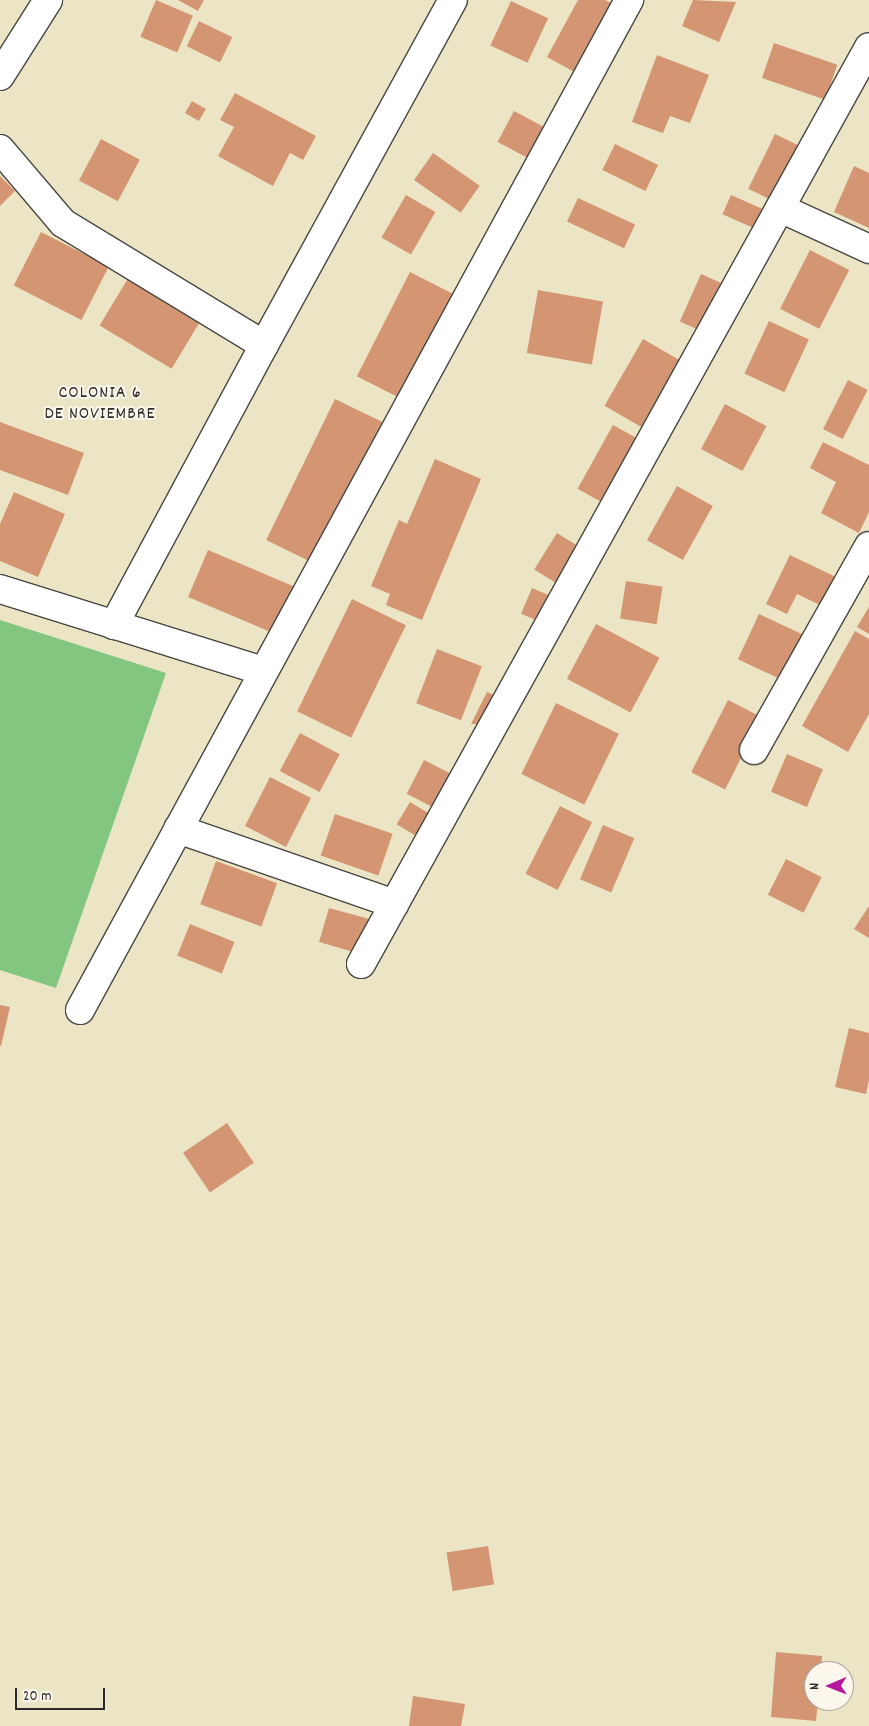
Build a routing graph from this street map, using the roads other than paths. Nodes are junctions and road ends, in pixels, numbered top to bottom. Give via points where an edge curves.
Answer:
1 (48, 0) edge
2 (452, 0) edge
3 (629, 0) edge
4 (869, 47) edge
5 (0, 76) edge
6 (0, 149) edge
7 (780, 208) junction
8 (869, 249) edge
9 (264, 345) junction
10 (869, 546) edge
11 (0, 588) edge
12 (114, 624) junction
13 (264, 671) junction
14 (754, 750) dead end
15 (178, 829) junction
16 (394, 904) junction
17 (361, 964) dead end
18 (80, 1010) dead end

1 - 5 street
2 - 9 street
3 - 13 street
4 - 7 street
6 - 9 street via 63,223
7 - 8 street
7 - 16 street
9 - 12 street
10 - 14 street
11 - 12 street
12 - 13 street
13 - 15 street
15 - 16 street
15 - 18 street
16 - 17 street

